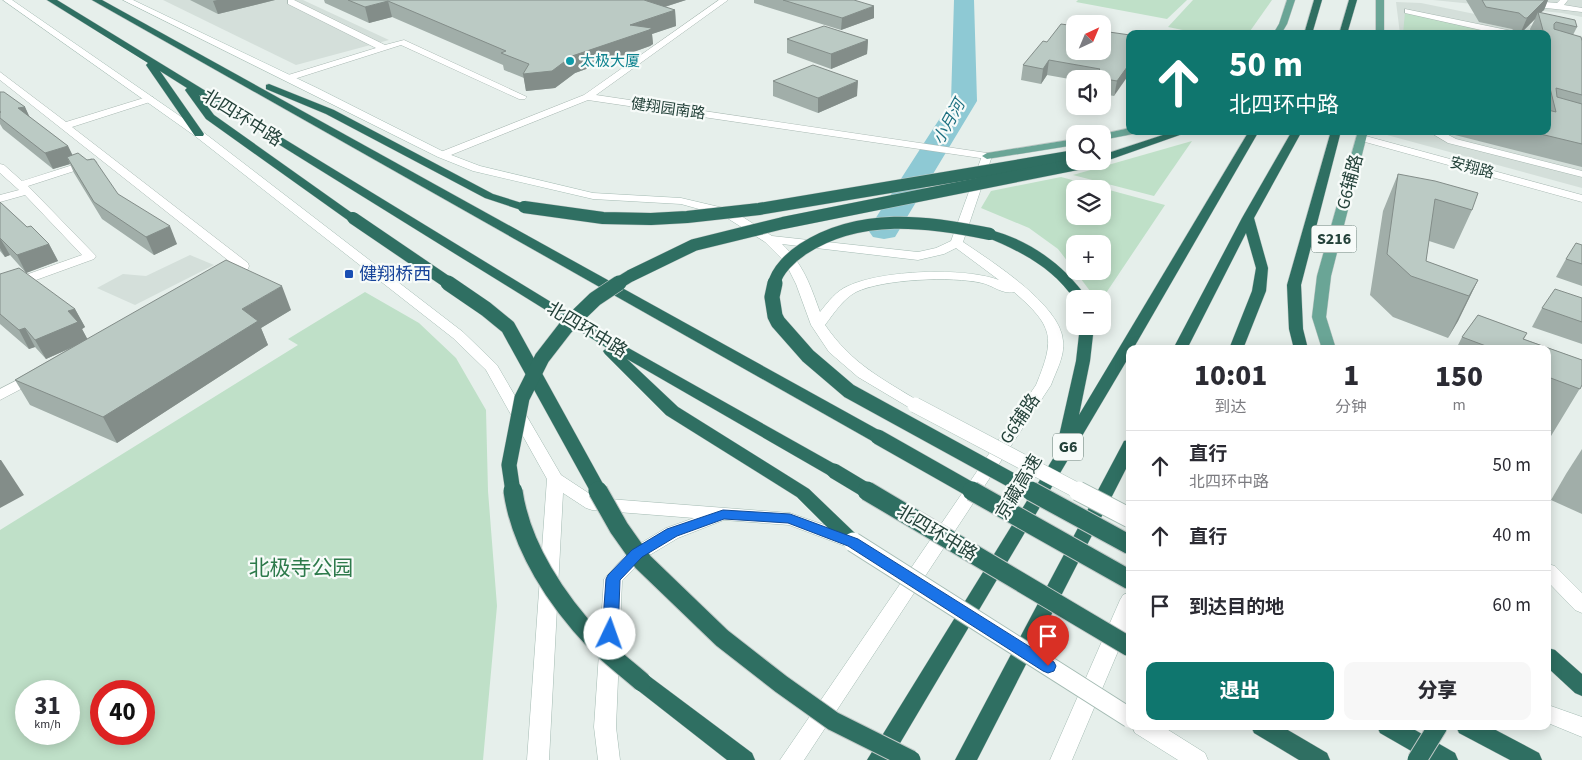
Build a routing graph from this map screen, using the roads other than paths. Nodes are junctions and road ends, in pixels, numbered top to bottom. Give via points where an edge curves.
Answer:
1 (7, 0) edge
2 (51, 0) edge
3 (96, 0) edge
4 (127, 0) edge
5 (724, 0) edge
6 (1291, 0) edge
7 (1311, 0) edge
8 (1318, 0) edge
9 (1353, 0) edge
10 (1380, 0) edge
11 (1494, 0) edge
12 (291, 2) dead end
13 (1562, 3) edge
14 (1582, 10) edge
15 (1408, 12) dead end
16 (1350, 14) junction
17 (1314, 19) junction
18 (1279, 30) edge
19 (1310, 30) edge
20 (1344, 30) edge
21 (1353, 30) edge
22 (1380, 30) edge
23 (1493, 30) edge
24 (384, 48) junction
25 (146, 58) junction
26 (206, 60) junction
27 (0, 75) edge
28 (288, 78) junction
29 (185, 83) junction
30 (522, 97) dead end
31 (587, 97) junction
32 (150, 99) junction
33 (64, 126) junction
34 (1126, 132) edge
35 (199, 134) junction
36 (1111, 135) edge
37 (1177, 135) edge
38 (1252, 135) edge
39 (1295, 135) edge
40 (1335, 135) edge
41 (1362, 135) edge
42 (1439, 135) edge
43 (1166, 140) junction
44 (1066, 143) edge
45 (1111, 149) edge
46 (442, 155) junction
47 (986, 156) junction
48 (1111, 156) edge
49 (105, 158) junction
50 (1066, 158) edge
51 (1066, 166) edge
52 (0, 167) edge
53 (1582, 174) edge
54 (24, 188) junction
55 (0, 199) edge
56 (1582, 199) edge
57 (1248, 218) junction
58 (770, 239) junction
59 (957, 242) junction
60 (208, 284) edge
61 (0, 288) edge
62 (1075, 290) edge
63 (1029, 297) junction
64 (818, 325) junction
65 (595, 335) junction
66 (1086, 335) edge
67 (1128, 345) edge
68 (1182, 345) edge
69 (1238, 345) edge
70 (1301, 345) edge
71 (1328, 345) edge
72 (1126, 349) edge
73 (43, 372) edge
74 (0, 395) edge
75 (1126, 453) edge
76 (1062, 458) junction
77 (555, 479) junction
78 (723, 514) junction
79 (1126, 516) edge
80 (853, 542) junction
81 (1126, 544) edge
82 (1551, 574) edge
83 (1126, 578) edge
84 (1582, 606) edge
85 (1126, 609) edge
86 (1126, 645) edge
87 (1551, 659) edge
88 (1582, 687) edge
89 (1126, 715) edge
90 (1551, 715) edge
91 (1582, 727) edge
92 (1149, 730) edge
93 (1269, 730) edge
94 (1395, 730) edge
95 (1436, 730) edge
96 (1475, 730) edge
97 (1314, 757) edge
98 (1196, 759) edge
99 (538, 760) edge
100 (609, 760) edge
101 (744, 760) edge
102 (791, 760) edge
103 (878, 760) edge
104 (911, 760) edge
105 (966, 760) edge
106 (1061, 760) edge
107 (1417, 760) edge
108 (1447, 760) edge
109 (1531, 760) edge

1 - 32 street, 北四环中路
2 - 25 highway, 北四环中路
3 - 26 highway, 北四环中路
4 - 28 street
5 - 31 street
6 - 18 main road
7 - 17 highway
8 - 17 highway
9 - 16 highway
10 - 22 main road
11 - 13 street
12 - 24 street
13 - 14 street
15 - 23 street
16 - 20 highway
16 - 21 highway
17 - 19 highway
24 - 28 street
24 - 30 street via 402,42
25 - 29 highway, 北四环中路
25 - 35 highway
26 - 50 highway, bridge via 330,112 489,196 524,207 568,215 615,219 759,210
26 - 83 highway, 北四环中路, bridge
27 - 33 street via 24,98
28 - 46 street
29 - 65 highway, 北四环中路
29 - 104 highway, bridge via 210,117 508,327 619,528 643,562 722,638 781,684 833,721
31 - 46 street
31 - 47 street, 健翔园南路
32 - 33 street
32 - 35 street, 北四环中路
33 - 49 street
34 - 36 main road
35 - 77 street, 北四环中路 via 458,335 492,368
37 - 43 highway
38 - 67 highway, 京藏高速 / G6
39 - 57 highway
40 - 70 highway via 1294,285 1296,329
41 - 56 street, 安翔路
41 - 71 main road, G6辅路 / S216 via 1324,276 1319,317
42 - 53 street
43 - 45 highway
43 - 48 highway
44 - 47 main road
46 - 58 street via 477,169 593,196 680,201 728,213
47 - 59 street
49 - 54 street
49 - 60 street via 243,266
51 - 101 highway, bridge via 783,223 694,245 630,276 595,299 566,327 542,358 522,398 509,465 516,511 534,558 596,642 672,706
52 - 54 street
54 - 55 street
54 - 61 street via 90,256
57 - 68 highway
57 - 69 highway via 1262,268 1259,291
58 - 59 street via 918,256 940,251
58 - 64 street via 791,260
59 - 63 street, G6辅路
62 - 81 highway, bridge via 1050,263 1022,247 990,234 948,225 910,222 867,224 830,234 800,249 778,272 771,295 775,318 794,343 819,369 849,391
63 - 64 street via 979,278 887,280 851,290 834,304
63 - 102 street, G6辅路 via 1056,336 1055,354 1043,385
64 - 79 street, bridge via 834,349 863,374
65 - 80 highway via 672,411 803,493
65 - 86 highway, 北四环中路, bridge via 834,471
66 - 76 highway
72 - 76 highway, 京藏高速 / G6
73 - 74 street
75 - 105 highway
76 - 103 highway, 京藏高速 / G6
77 - 78 street, 北四环中路 via 592,504
77 - 99 street
78 - 80 street, 北四环中路 via 790,519
78 - 100 street via 672,533 637,554 613,579 605,727
80 - 89 street, 北四环中路, bridge
82 - 84 street
85 - 106 street
87 - 88 highway
90 - 91 street
92 - 98 street
93 - 97 highway
94 - 108 highway
95 - 107 highway, bridge
96 - 109 highway

